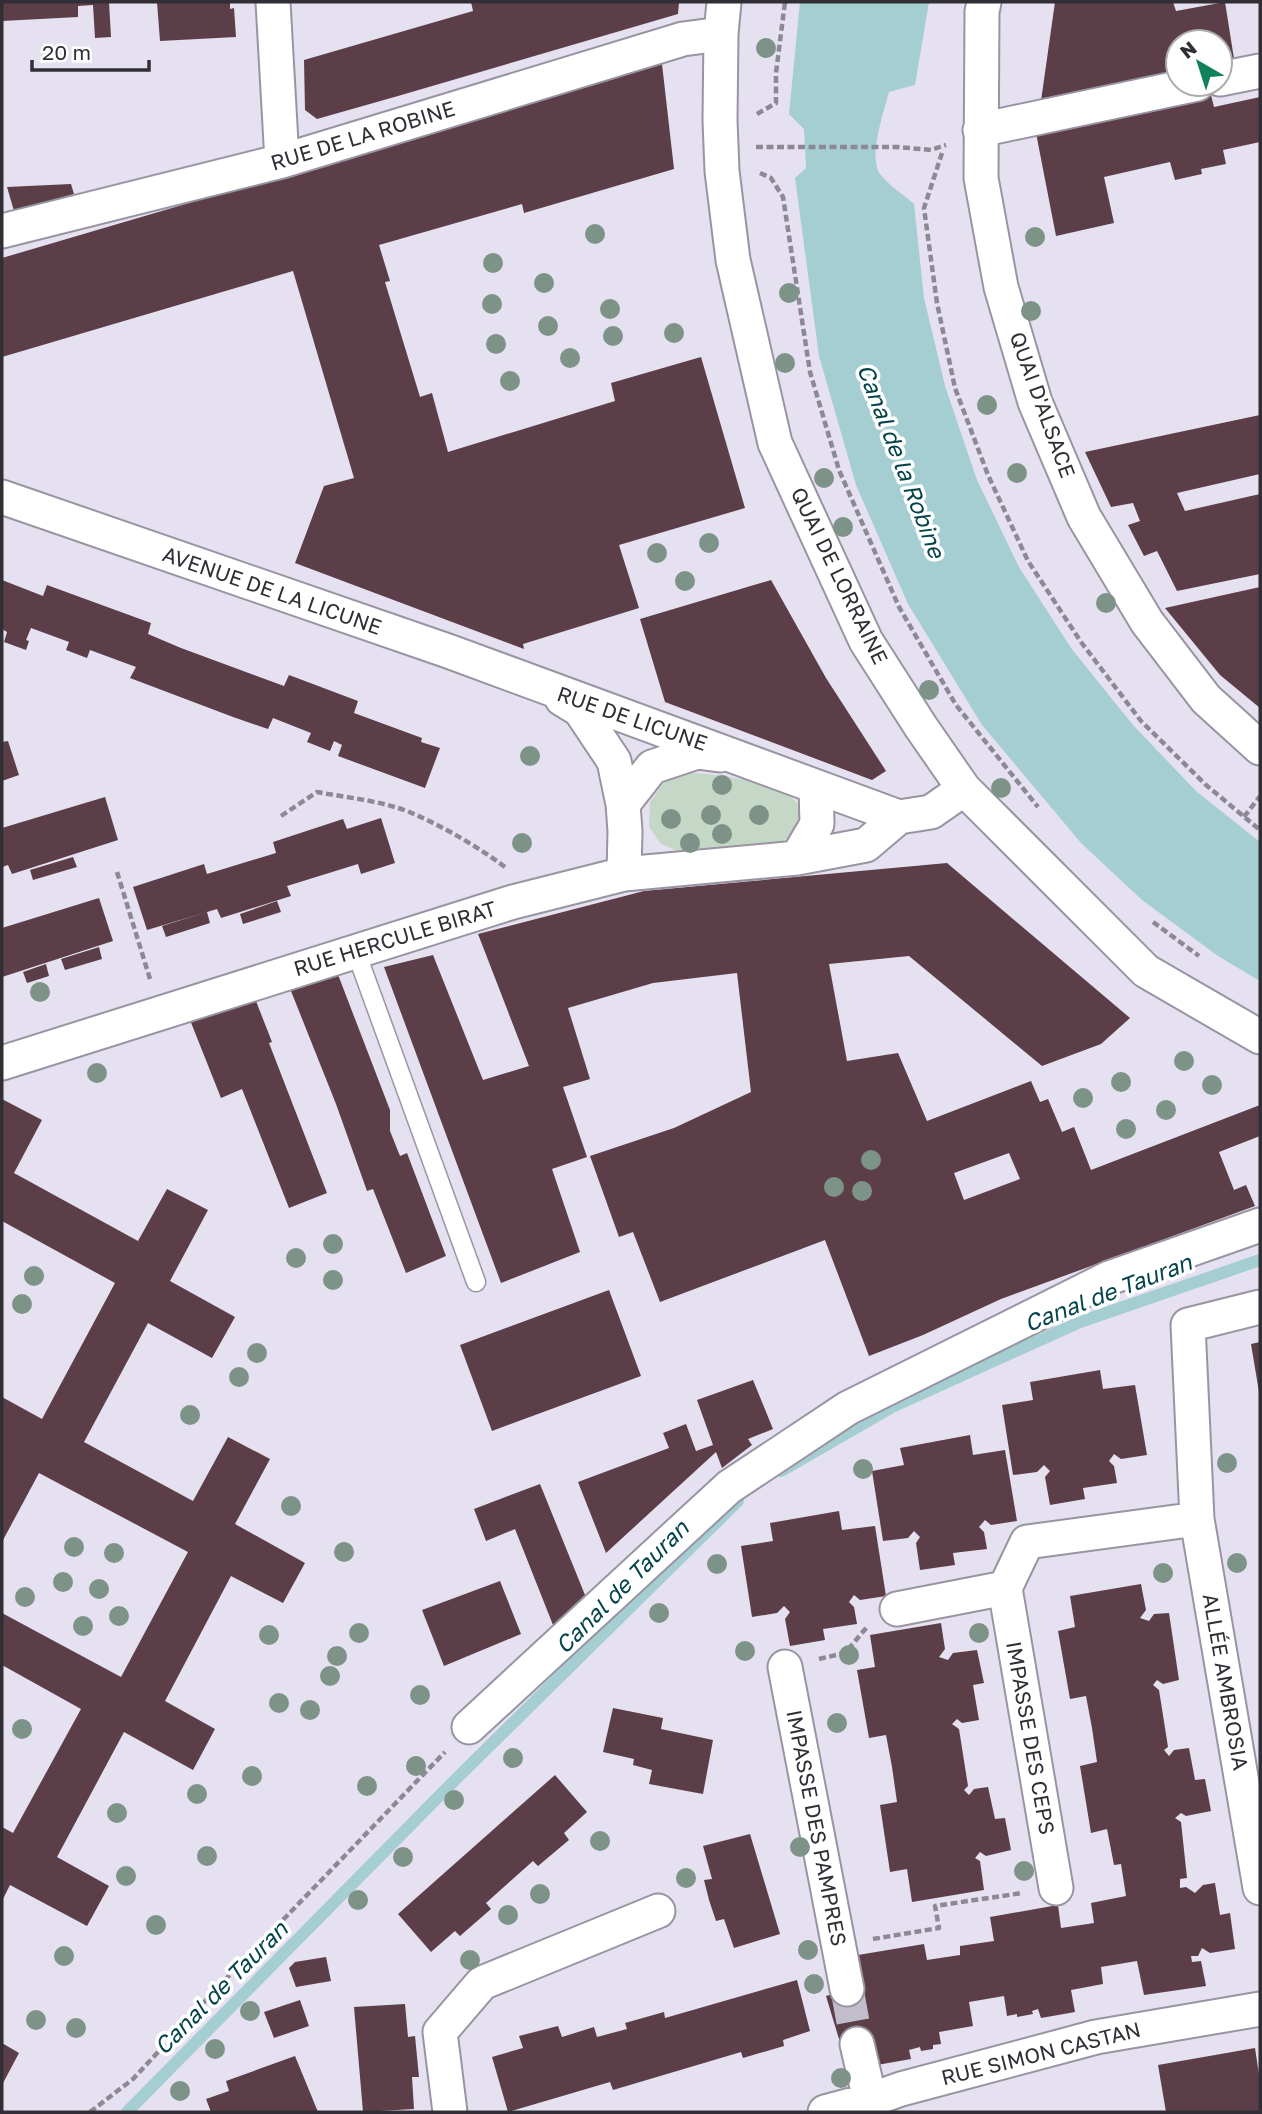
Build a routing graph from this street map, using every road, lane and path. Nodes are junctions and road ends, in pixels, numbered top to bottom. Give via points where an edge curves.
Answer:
1 (273, 2) edge
2 (785, 2) edge
3 (984, 2) edge
4 (723, 18) edge
5 (1260, 71) edge
6 (1234, 76) edge
7 (1164, 91) edge
8 (748, 120) dead end
9 (981, 130) junction
10 (945, 145) dead end
11 (758, 147) dead end
12 (282, 161) junction
13 (759, 172) dead end
14 (2, 231) edge
15 (2, 497) edge
16 (542, 687) junction
17 (1260, 748) edge
18 (745, 759) junction
19 (816, 788) junction
20 (964, 789) junction
21 (1260, 796) edge
22 (623, 804) junction
23 (281, 816) dead end
24 (899, 817) junction
25 (1046, 817) dead end
26 (1244, 817) dead end
27 (797, 858) junction
28 (117, 873) dead end
29 (624, 874) junction
30 (513, 902) junction
31 (1147, 918) dead end
32 (356, 952) junction
33 (1209, 964) dead end
34 (160, 1013) junction
35 (1260, 1037) edge
36 (2, 1063) edge
37 (1260, 1225) edge
38 (476, 1282) dead end
39 (1260, 1307) edge
40 (1198, 1519) junction
41 (1004, 1588) junction
42 (897, 1609) joint
43 (785, 1667) joint
44 (469, 1727) joint
45 (1056, 1888) joint
46 (1260, 1888) edge
47 (658, 1911) dead end
48 (838, 1945) junction
49 (847, 1989) tunnel mouth
50 (1260, 2009) edge
51 (857, 2045) tunnel mouth
52 (870, 2101) junction
53 (90, 2112) edge
54 (450, 2112) edge
55 (825, 2112) edge

1 - 12 street
2 - 8 path via 776,103
3 - 9 street, QUAI D'ALSACE
4 - 12 street, RUE DE LA ROBINE via 682,39
4 - 20 street, QUAI DE LORRAINE via 722,171 733,260 775,443 866,641
5 - 6 street
7 - 9 street
9 - 17 street, QUAI D'ALSACE via 981,178 1001,287 1035,401 1084,517 1147,622 1206,699
10 - 11 path via 931,150
12 - 14 street, RUE DE LA ROBINE
13 - 25 path via 771,178 783,197 810,372 839,470 899,607 956,705
15 - 16 street, AVENUE DE LA LICUNE
16 - 18 street, RUE DE LICUNE
16 - 22 street, RUE DE LICUNE via 580,710 614,761
18 - 19 street, RUE DE LICUNE
18 - 22 street, RUE DE LICUNE via 697,752 652,767
19 - 24 street, RUE DE LICUNE
19 - 27 street via 817,824
20 - 24 street, RUE HERCULE BIRAT via 931,812
20 - 35 street, QUAI DE LORRAINE via 1146,971
21 - 26 path
22 - 29 street, RUE DE LICUNE
23 - 30 path via 317,792 413,813 505,867
24 - 27 street, RUE HERCULE BIRAT via 866,845
27 - 29 street, RUE HERCULE BIRAT
28 - 34 path
29 - 30 street, RUE HERCULE BIRAT
30 - 32 street, RUE HERCULE BIRAT
31 - 33 path
32 - 34 street, RUE HERCULE BIRAT
32 - 38 lane
34 - 36 street, RUE HERCULE BIRAT
37 - 44 street via 1109,1278 848,1408 729,1487
39 - 40 street, ALLÉE AMBROSIA via 1188,1325
40 - 41 street via 1027,1542
40 - 46 street, ALLÉE AMBROSIA
41 - 42 street
41 - 45 street, IMPASSE DES CEPS
42 - 43 path via 876,1617 845,1653
43 - 48 street, IMPASSE DES PAMPRES
44 - 53 path via 133,2079
45 - 48 path via 935,1906 939,1928
47 - 54 street via 482,1983 440,2032
48 - 49 street, IMPASSE DES PAMPRES
50 - 52 street, RUE SIMON CASTAN via 1096,2037
51 - 52 street
52 - 55 street, RUE SIMON CASTAN

